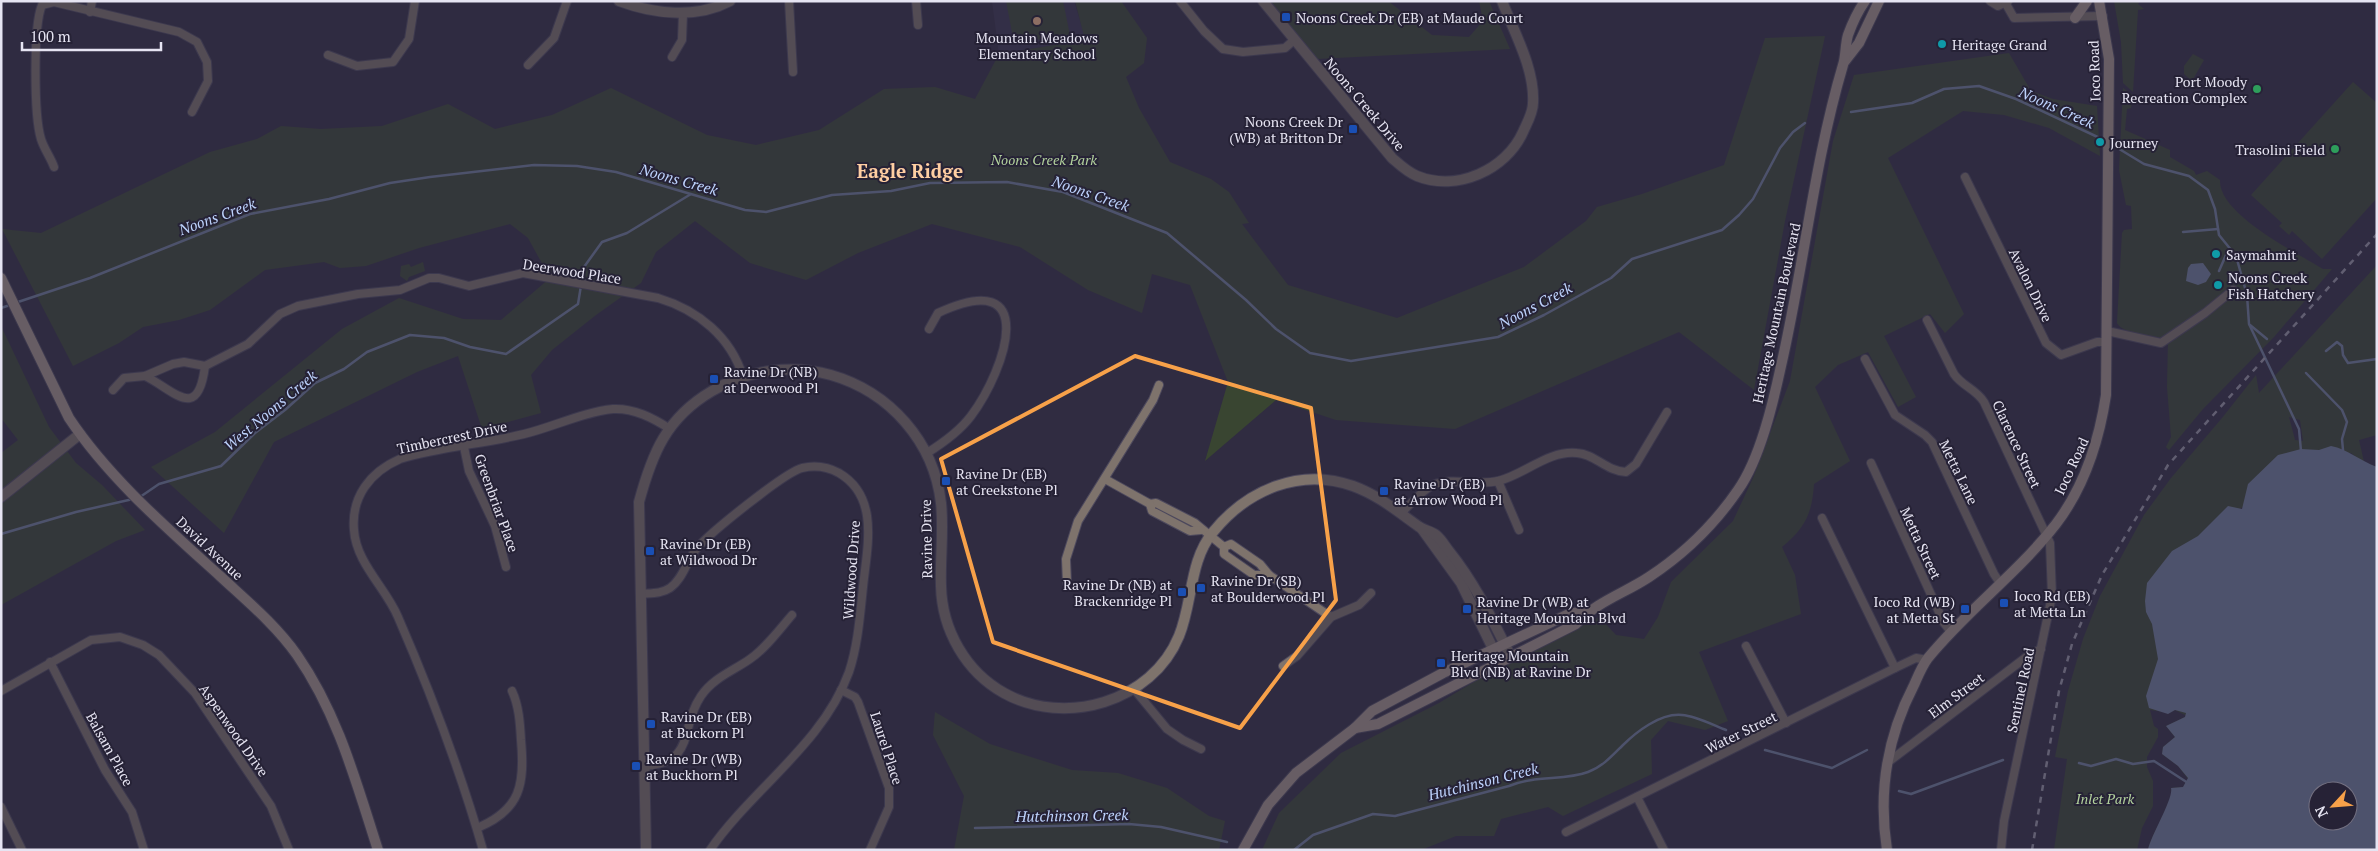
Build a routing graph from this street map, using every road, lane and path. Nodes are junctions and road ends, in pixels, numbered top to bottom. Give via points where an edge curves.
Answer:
1 (92, 1) edge
2 (415, 1) edge
3 (567, 1) edge
4 (619, 1) edge
5 (730, 1) edge
6 (789, 1) edge
7 (916, 1) edge
8 (1180, 1) edge
9 (1262, 1) edge
10 (1502, 1) edge
11 (1864, 1) edge
12 (1879, 1) edge
13 (1990, 1) edge
14 (2087, 1) edge
15 (2099, 1) edge
16 (2007, 3) edge
17 (90, 12) junction
18 (683, 14) junction
19 (2103, 16) junction
20 (2075, 18) junction
21 (918, 24) dead end
22 (1294, 40) junction
23 (328, 55) dead end
24 (672, 57) dead end
25 (1844, 62) junction
26 (528, 64) dead end
27 (793, 72) dead end
28 (192, 112) dead end
29 (54, 167) dead end
30 (1965, 177) dead end
31 (1, 278) edge
32 (2232, 290) dead end
33 (1927, 320) dead end
34 (929, 328) dead end
35 (2107, 331) junction
36 (2107, 342) junction
37 (1865, 359) dead end
38 (205, 366) junction
39 (145, 376) junction
40 (743, 377) junction
41 (1159, 385) dead end
42 (113, 390) dead end
43 (1667, 412) dead end
44 (670, 429) junction
45 (80, 434) junction
46 (464, 447) junction
47 (927, 453) junction
48 (1871, 463) dead end
49 (1617, 472) junction
50 (1105, 480) junction
51 (1498, 481) junction
52 (1616, 481) dead end
53 (2, 494) edge
54 (1402, 513) junction
55 (1822, 518) dead end
56 (1421, 529) junction
57 (1519, 530) dead end
58 (1210, 536) junction
59 (2046, 536) junction
60 (1224, 547) junction
61 (506, 567) dead end
62 (1269, 575) junction
63 (1067, 583) dead end
64 (2000, 583) junction
65 (1371, 593) dead end
66 (640, 594) junction
67 (1587, 612) junction
68 (792, 615) dead end
69 (1331, 617) junction
70 (1951, 632) junction
71 (1505, 644) junction
72 (1746, 646) dead end
73 (1494, 649) junction
74 (2041, 649) junction
75 (1512, 657) junction
76 (1927, 660) junction
77 (50, 662) junction
78 (1500, 663) junction
79 (1283, 666) dead end
80 (1895, 668) junction
81 (1134, 689) junction
82 (841, 690) junction
83 (1, 691) edge
84 (512, 691) dead end
85 (1786, 724) junction
86 (1356, 728) junction
87 (1201, 749) dead end
88 (1887, 763) junction
89 (645, 766) junction
90 (1637, 797) junction
91 (1, 807) edge
92 (477, 828) junction
93 (1566, 832) dead end
94 (22, 850) edge
95 (144, 850) edge
96 (290, 850) edge
97 (378, 850) edge
98 (483, 850) edge
99 (646, 850) edge
100 (710, 850) edge
101 (870, 850) edge
102 (1243, 850) edge
103 (1664, 850) edge
104 (1888, 850) edge
105 (2001, 850) edge

1 - 17 street
2 - 23 street via 409,38 393,62 358,66
3 - 26 street via 554,38
4 - 18 street via 644,10
5 - 18 street via 718,8
6 - 27 street
7 - 21 street
8 - 22 street via 1223,49 1244,52 1285,48
9 - 22 street, Noons Creek Drive
10 - 22 street, Noons Creek Drive via 1530,77 1533,105 1521,137 1504,160 1462,180 1440,181 1406,170 1392,158
11 - 25 main road, Heritage Mountain Boulevard via 1848,36
12 - 25 main road, Heritage Mountain Boulevard via 1859,43
13 - 16 street via 1998,6
14 - 20 main road
15 - 19 main road, Ioco Road
16 - 20 street via 2014,18
17 - 28 street via 179,32 197,42 207,62 208,82
17 - 29 street via 54,2 42,5 38,14 35,72 41,139
18 - 24 street via 682,40
19 - 20 street
19 - 35 main road, Ioco Road via 2109,59
25 - 67 main road, Heritage Mountain Boulevard via 1823,146 1787,342 1757,450 1739,488 1715,520 1681,555 1650,577
30 - 36 street, Avalon Drive via 2046,343 2061,355 2097,342
31 - 45 main road, David Avenue via 69,418
32 - 35 street via 2161,344
33 - 59 street, Clarence Street via 1958,380 1984,402
34 - 47 street via 938,313 968,302 992,303 1001,308 1008,321 1004,348 981,402 958,430
35 - 36 main road, Ioco Road
36 - 59 main road, Ioco Road via 2106,395 2091,462 2077,490
37 - 64 street, Metta Lane via 1895,415 1932,442
38 - 39 street via 184,362
38 - 39 street via 202,388 188,398 170,393
38 - 40 street, Deerwood Place via 248,344 280,314 298,306 358,294 400,290 434,277 469,286 523,273 663,299 698,316 729,347
39 - 42 street via 124,378
40 - 44 street, Ravine Drive via 706,395
40 - 47 street, Ravine Drive via 794,369 828,374 850,382 896,412
41 - 50 street
43 - 49 street via 1632,469
44 - 46 street, Timbercrest Drive via 642,414 612,409 522,435
44 - 66 street, Ravine Drive via 651,459 638,502
45 - 53 street
45 - 97 main road, David Avenue via 125,484 276,630 305,667 329,708 342,740
46 - 61 street, Greenbriar Place via 469,471 495,526
46 - 92 street, Timbercrest Drive via 412,455 379,470 357,500 353,522 360,553 397,615 444,729
47 - 81 street, Ravine Drive via 941,501 943,607 952,636 973,668 1002,692 1031,704 1054,708 1091,706
48 - 70 street, Metta Street
49 - 51 street via 1593,458 1568,453
49 - 52 street
50 - 58 street via 1195,523
50 - 63 street via 1078,521 1066,559
51 - 54 street via 1439,483 1424,491
51 - 57 street
54 - 56 street, Ravine Drive
54 - 58 street, Ravine Drive via 1354,486 1327,480 1297,481 1251,497 1229,514
55 - 80 street
56 - 71 street, Ravine Drive via 1436,535 1463,568
56 - 73 street, Ravine Drive via 1461,583
58 - 60 street
58 - 81 street, Ravine Drive via 1196,566 1186,616 1177,640 1161,664
59 - 64 main road, Ioco Road
59 - 74 street, Sentinel Road via 2050,543 2052,596
60 - 62 street via 1231,544 1260,564
60 - 62 street via 1224,554 1254,575
62 - 69 street
64 - 70 main road, Ioco Road
65 - 69 street via 1359,605
66 - 82 street, Wildwood Drive via 658,593 671,587 703,541 791,473 810,467 833,470 859,491 868,518 859,626 853,660
66 - 89 street, Ravine Drive
67 - 71 main road, Heritage Mountain Boulevard via 1571,613
67 - 75 main road, Heritage Mountain Boulevard via 1576,624
68 - 89 street via 756,654 720,678 701,696 686,742 676,756 663,763
69 - 79 street via 1297,656
70 - 76 main road, Ioco Road
71 - 73 main road, Heritage Mountain Boulevard
71 - 75 street, Ravine Drive
72 - 85 street
73 - 78 street, Ravine Drive
73 - 86 main road, Heritage Mountain Boulevard via 1372,711
74 - 88 street, Elm Street
74 - 105 street, Sentinel Road via 2004,821
75 - 78 main road, Heritage Mountain Boulevard
76 - 80 street, Water Street via 1916,658
76 - 88 main road, Ioco Road via 1896,726
77 - 83 street, Aspenwood Drive
77 - 95 street, Balsam Place via 105,770 132,812
77 - 96 street, Aspenwood Drive via 91,640 110,637 134,641 159,655 195,692 262,792
78 - 86 main road, Heritage Mountain Boulevard via 1378,724
80 - 85 street, Water Street
81 - 87 street via 1167,729
82 - 100 street, Wildwood Drive via 814,731 730,823
82 - 101 street, Laurel Place via 858,702 889,788 889,807
84 - 92 street via 521,734 522,782 512,804 499,817
85 - 90 street, Water Street
86 - 102 main road, Heritage Mountain Boulevard via 1296,773 1268,805
88 - 104 main road, Ioco Road via 1883,824
89 - 99 street, Ravine Drive
90 - 93 street, Water Street
90 - 103 street
91 - 94 street
92 - 98 street, Timbercrest Drive

